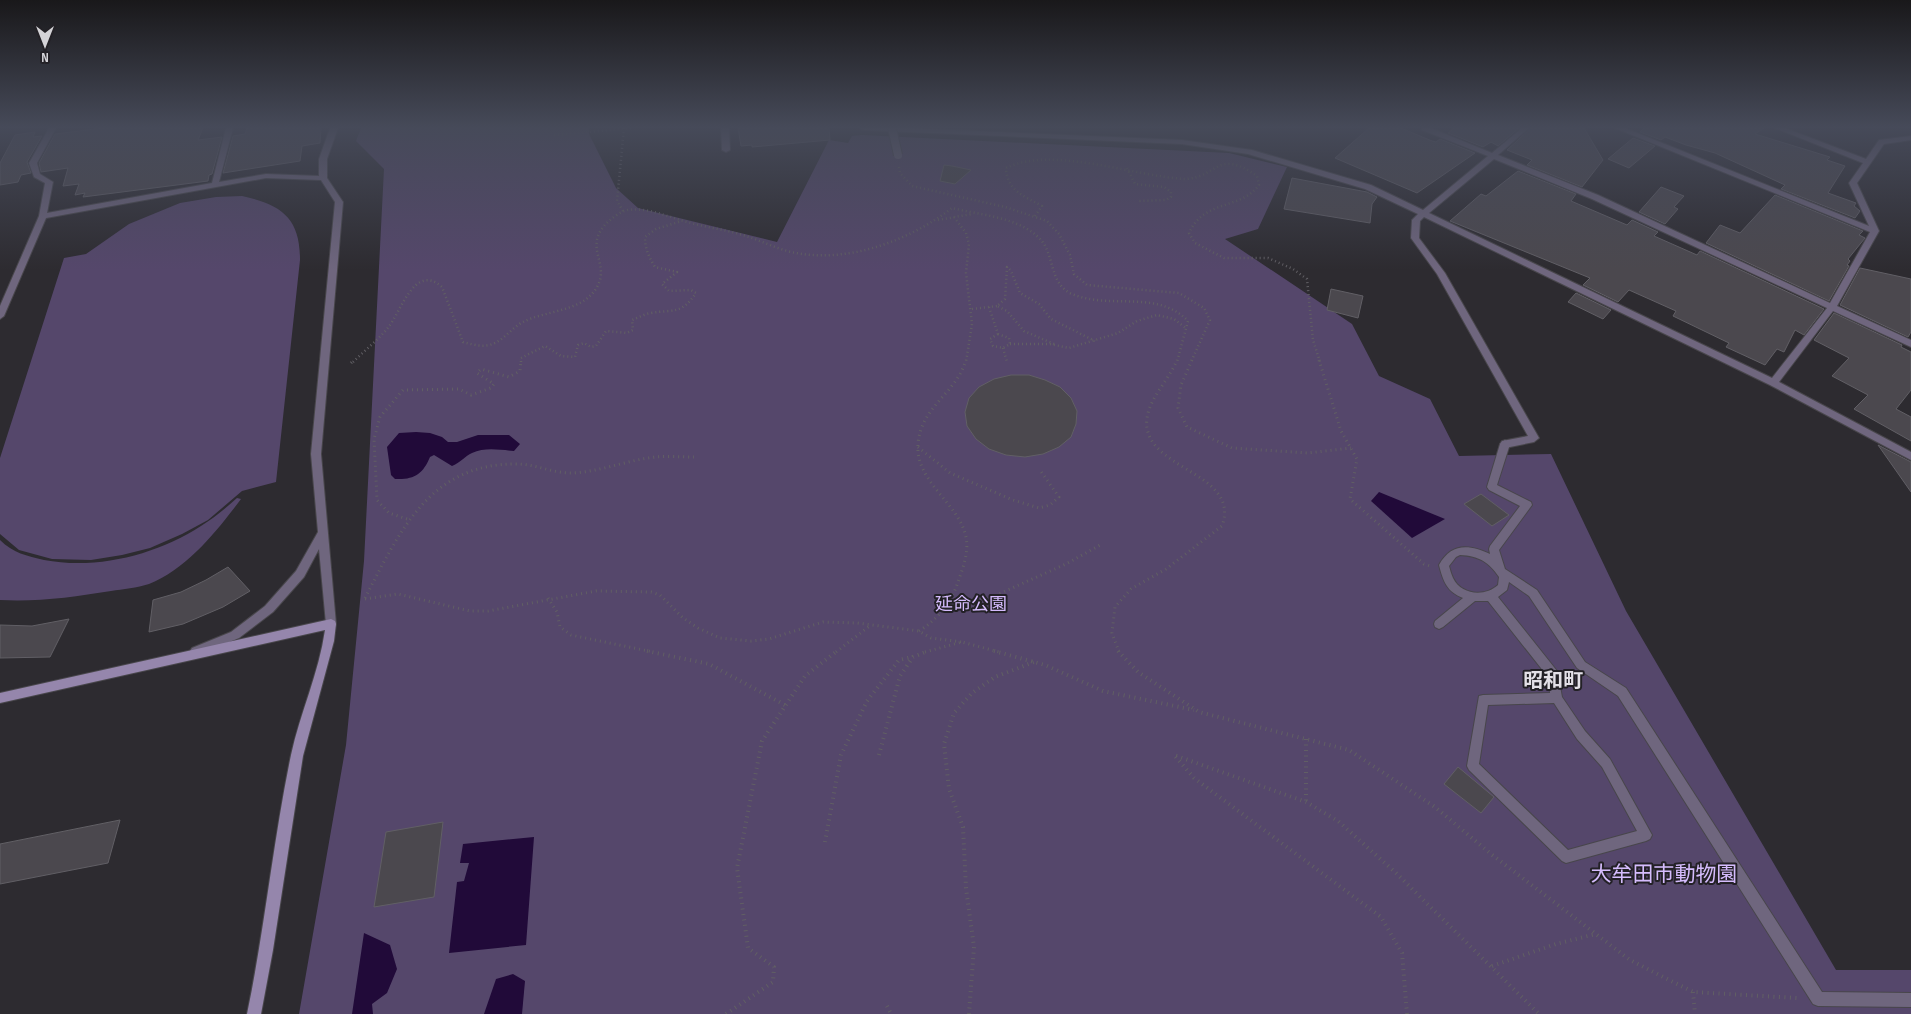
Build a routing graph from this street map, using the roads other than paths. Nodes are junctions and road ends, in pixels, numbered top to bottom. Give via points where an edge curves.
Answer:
1 (39, 175) edge
2 (217, 175) edge
3 (1328, 175) edge
4 (1469, 175) edge
5 (1541, 175) edge
6 (1737, 175) edge
7 (1857, 175) edge
8 (323, 178) joint
9 (215, 185) junction
10 (1424, 214) junction
11 (43, 216) junction
12 (1875, 231) junction
13 (1832, 307) junction
14 (0, 316) edge
15 (1911, 344) edge
16 (1773, 383) junction
17 (1911, 456) edge
18 (323, 532) junction
19 (1500, 570) junction
20 (1472, 597) junction
21 (1491, 597) junction
22 (331, 624) junction
23 (1439, 624) dead end
24 (179, 658) junction
25 (0, 698) edge
26 (1557, 698) junction
27 (1911, 1000) edge
28 (254, 1014) edge

1 - 11 street via 50,182
2 - 9 street
3 - 10 street via 1368,187
4 - 10 street
5 - 13 street via 1595,197
6 - 12 street
7 - 12 street via 1852,183
8 - 9 street via 266,176
8 - 18 street via 339,202 316,454
9 - 11 street
10 - 16 street
10 - 19 street via 1416,220 1415,238 1441,273 1534,438 1505,444 1492,487 1527,505 1494,549
11 - 14 street
12 - 13 street
13 - 15 street
13 - 16 street
16 - 17 street
18 - 22 street
18 - 24 street via 300,574 269,609 235,635
19 - 20 street via 1480,553 1460,551 1447,558 1444,572 1454,587
19 - 21 street via 1503,588
19 - 27 street via 1533,593 1581,665 1622,692 1818,999
20 - 21 street
20 - 23 street
21 - 26 street via 1553,675
22 - 24 street
22 - 28 street via 329,646 298,754 272,927
24 - 25 street
26 - 26 street via 1581,735 1606,763 1646,835 1566,857 1472,766 1483,700

